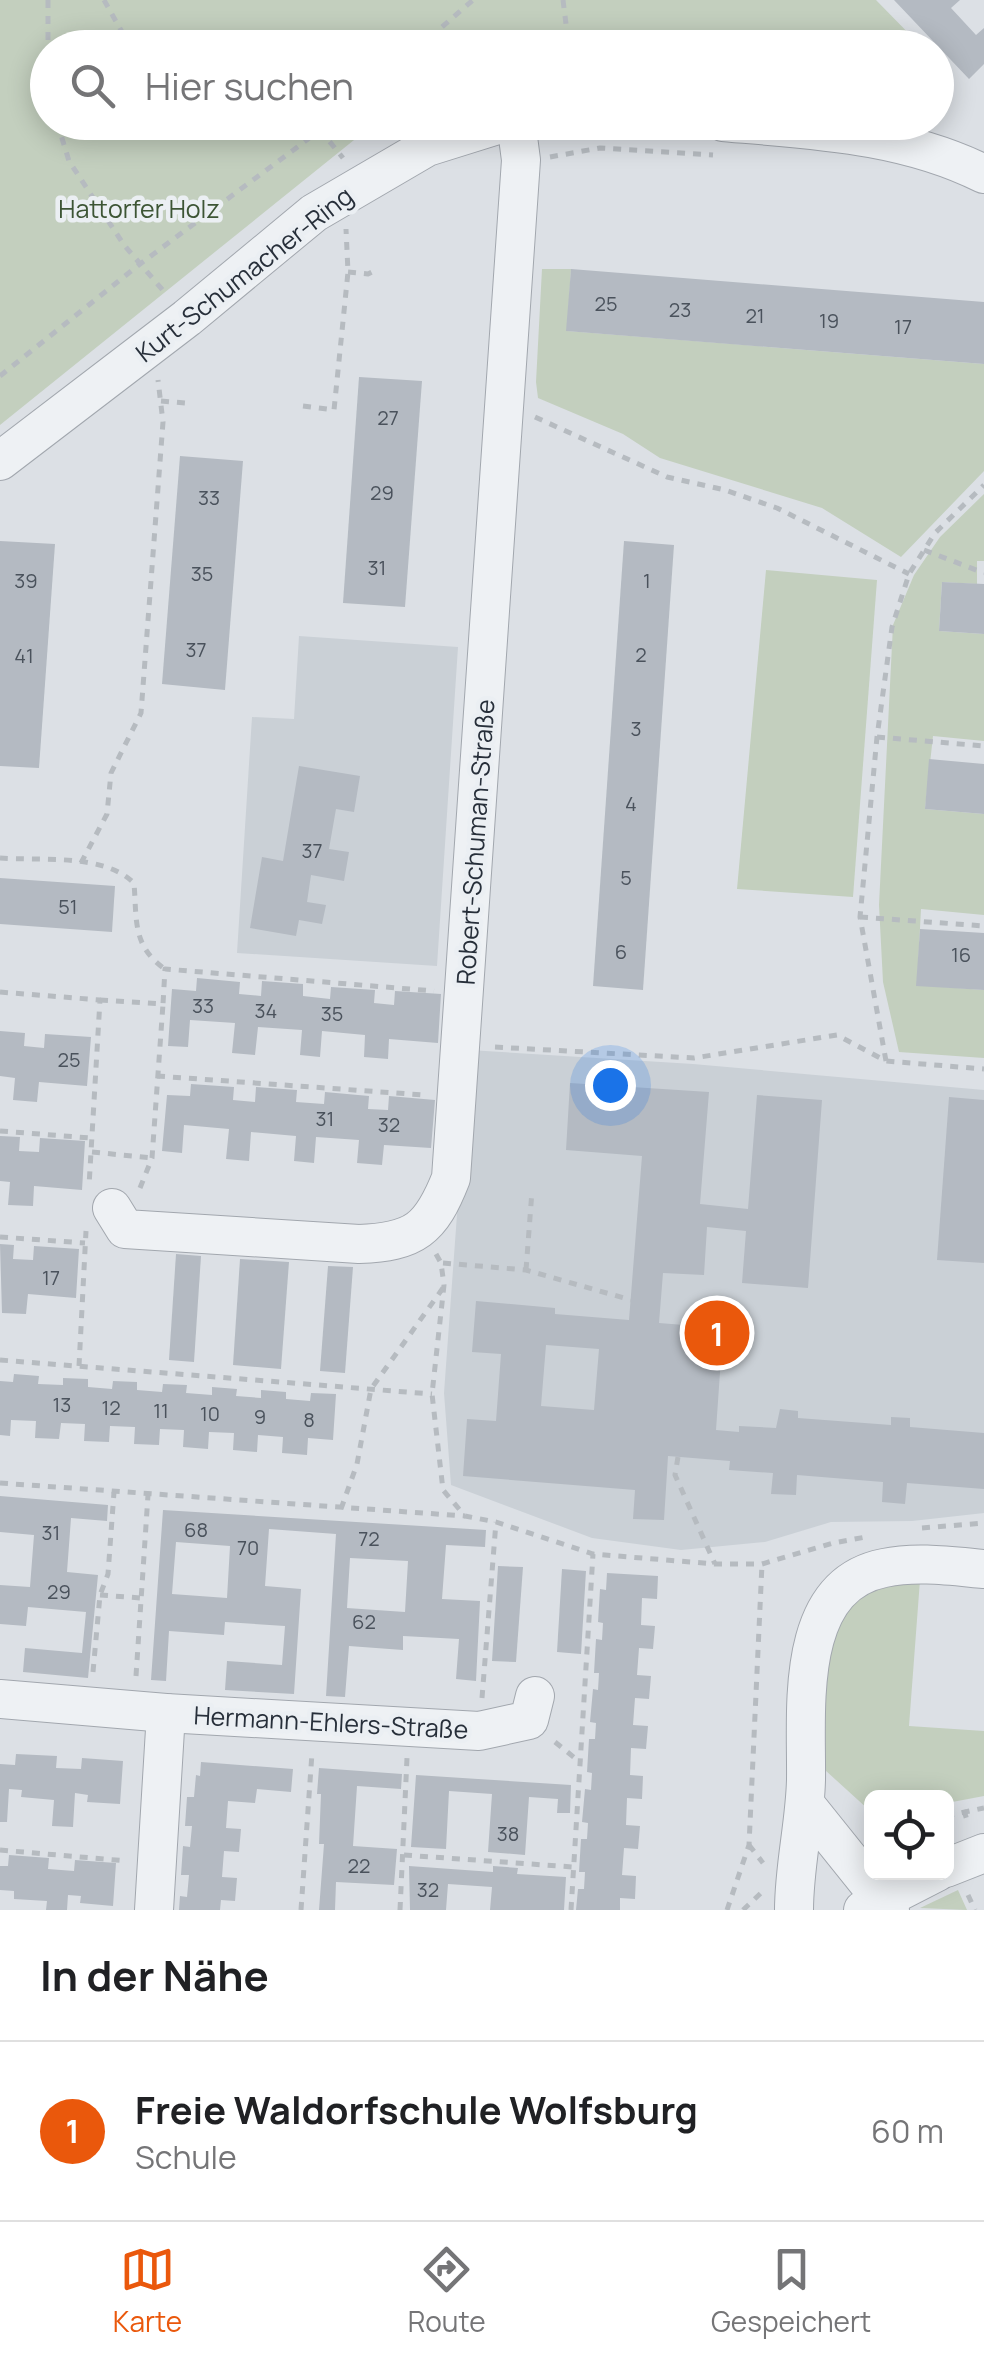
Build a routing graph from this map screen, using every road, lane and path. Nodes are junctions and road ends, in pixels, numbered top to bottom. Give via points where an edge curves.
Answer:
1 (48, 0) edge
2 (104, 0) edge
3 (474, 0) edge
4 (563, 0) edge
5 (48, 30) edge
6 (120, 30) edge
7 (439, 30) edge
8 (567, 30) edge
9 (63, 140) edge
10 (308, 140) edge
11 (449, 140) edge
12 (518, 140) edge
13 (706, 140) edge
14 (880, 140) edge
15 (521, 160) junction
16 (984, 174) edge
17 (346, 228) dead end
18 (140, 264) junction
19 (374, 271) dead end
20 (348, 272) junction
21 (187, 318) junction
22 (156, 372) dead end
23 (0, 376) edge
24 (185, 396) dead end
25 (161, 401) junction
26 (503, 402) junction
27 (304, 406) dead end
28 (0, 462) edge
29 (984, 485) edge
30 (924, 550) junction
31 (984, 573) edge
32 (909, 574) junction
33 (877, 737) junction
34 (984, 746) edge
35 (0, 858) edge
36 (81, 863) junction
37 (860, 917) junction
38 (984, 926) edge
39 (165, 969) junction
40 (0, 992) edge
41 (465, 993) junction
42 (100, 1000) junction
43 (163, 1004) junction
44 (462, 1045) junction
45 (886, 1061) junction
46 (984, 1069) edge
47 (157, 1076) junction
48 (458, 1097) junction
49 (0, 1130) edge
50 (91, 1138) junction
51 (92, 1152) junction
52 (532, 1191) dead end
53 (96, 1207) junction
54 (422, 1230) junction
55 (0, 1237) edge
56 (85, 1243) junction
57 (442, 1263) junction
58 (526, 1270) junction
59 (444, 1286) junction
60 (630, 1300) dead end
61 (0, 1360) edge
62 (79, 1366) junction
63 (371, 1389) junction
64 (432, 1394) junction
65 (678, 1457) dead end
66 (0, 1483) edge
67 (114, 1492) junction
68 (148, 1495) junction
69 (341, 1508) junction
70 (465, 1516) junction
71 (496, 1522) junction
72 (984, 1523) edge
73 (912, 1530) dead end
74 (872, 1536) dead end
75 (594, 1554) junction
76 (715, 1564) junction
77 (762, 1564) junction
78 (984, 1568) edge
79 (100, 1595) junction
80 (141, 1598) junction
81 (534, 1696) dead end
82 (0, 1699) edge
83 (90, 1705) junction
84 (149, 1712) junction
85 (314, 1722) junction
86 (408, 1729) junction
87 (479, 1731) junction
88 (806, 1804) junction
89 (984, 1808) edge
90 (954, 1814) edge
91 (0, 1850) edge
92 (984, 1853) edge
93 (404, 1856) junction
94 (157, 1864) junction
95 (954, 1865) edge
96 (573, 1867) junction
97 (923, 1880) edge
98 (878, 1907) edge
99 (154, 1910) edge
100 (300, 1910) edge
101 (400, 1910) edge
102 (571, 1910) edge
103 (727, 1910) edge
104 (794, 1910) edge

1 - 5 path
2 - 6 path
3 - 7 path
4 - 8 path
9 - 18 path via 70,161
10 - 18 path
11 - 21 street, Kurt-Schumacher-Ring via 314,212
12 - 15 street, Robert-Schuman-Straße
13 - 15 path
14 - 16 street
15 - 26 street, Robert-Schuman-Straße
17 - 20 path
18 - 21 path
18 - 23 path
19 - 20 path
20 - 27 path via 334,410
21 - 28 street, Kurt-Schumacher-Ring
22 - 25 path
24 - 25 path via 184,404
25 - 36 path via 141,713 111,772 107,814
26 - 32 path via 668,478 778,508
26 - 41 street, Robert-Schuman-Straße
29 - 30 path
30 - 31 path
30 - 32 path
32 - 33 path via 892,628
33 - 34 path
33 - 37 path
35 - 36 path
36 - 39 path via 122,871 134,883 138,934 147,956
37 - 38 path
37 - 45 path
39 - 41 path
39 - 43 path
40 - 42 path
41 - 44 street, Robert-Schuman-Straße
42 - 43 path
42 - 50 path
43 - 47 path
44 - 45 path via 694,1058 837,1035
44 - 48 street, Robert-Schuman-Straße
45 - 46 path
47 - 48 path
47 - 51 path via 152,1158
48 - 54 street, Robert-Schuman-Straße via 452,1178
49 - 50 path
50 - 51 path
51 - 53 path
52 - 58 path
53 - 54 street via 125,1229 359,1244 392,1243
53 - 56 path
54 - 57 path
55 - 56 path
56 - 62 path
57 - 58 path
57 - 59 path
58 - 60 path
59 - 63 path
59 - 64 path
61 - 62 path
62 - 63 path
63 - 64 path
63 - 69 path
64 - 70 path via 443,1490
65 - 76 path via 675,1475
66 - 67 path
67 - 68 path
67 - 79 path via 108,1574
68 - 69 path
68 - 80 path
69 - 70 path
70 - 71 path
71 - 75 path
71 - 87 path
72 - 73 path
74 - 77 path
75 - 76 path
75 - 96 path
76 - 77 path
77 - 103 path via 749,1846
78 - 88 street via 881,1568 850,1582 827,1608 807,1658
79 - 80 path
79 - 83 path
80 - 84 path
81 - 87 street, Hermann-Ehlers-Straße via 530,1720
82 - 83 street, Hermann-Ehlers-Straße
83 - 84 street, Hermann-Ehlers-Straße
84 - 85 street, Hermann-Ehlers-Straße
84 - 94 street, Hermann-Ehlers-Straße
85 - 86 street, Hermann-Ehlers-Straße
85 - 100 path
86 - 87 street, Hermann-Ehlers-Straße
86 - 93 path
88 - 98 street
88 - 104 street
89 - 90 path
91 - 94 path
92 - 95 street
93 - 96 path
93 - 101 path
94 - 99 street, Hermann-Ehlers-Straße
96 - 102 path
97 - 98 street

